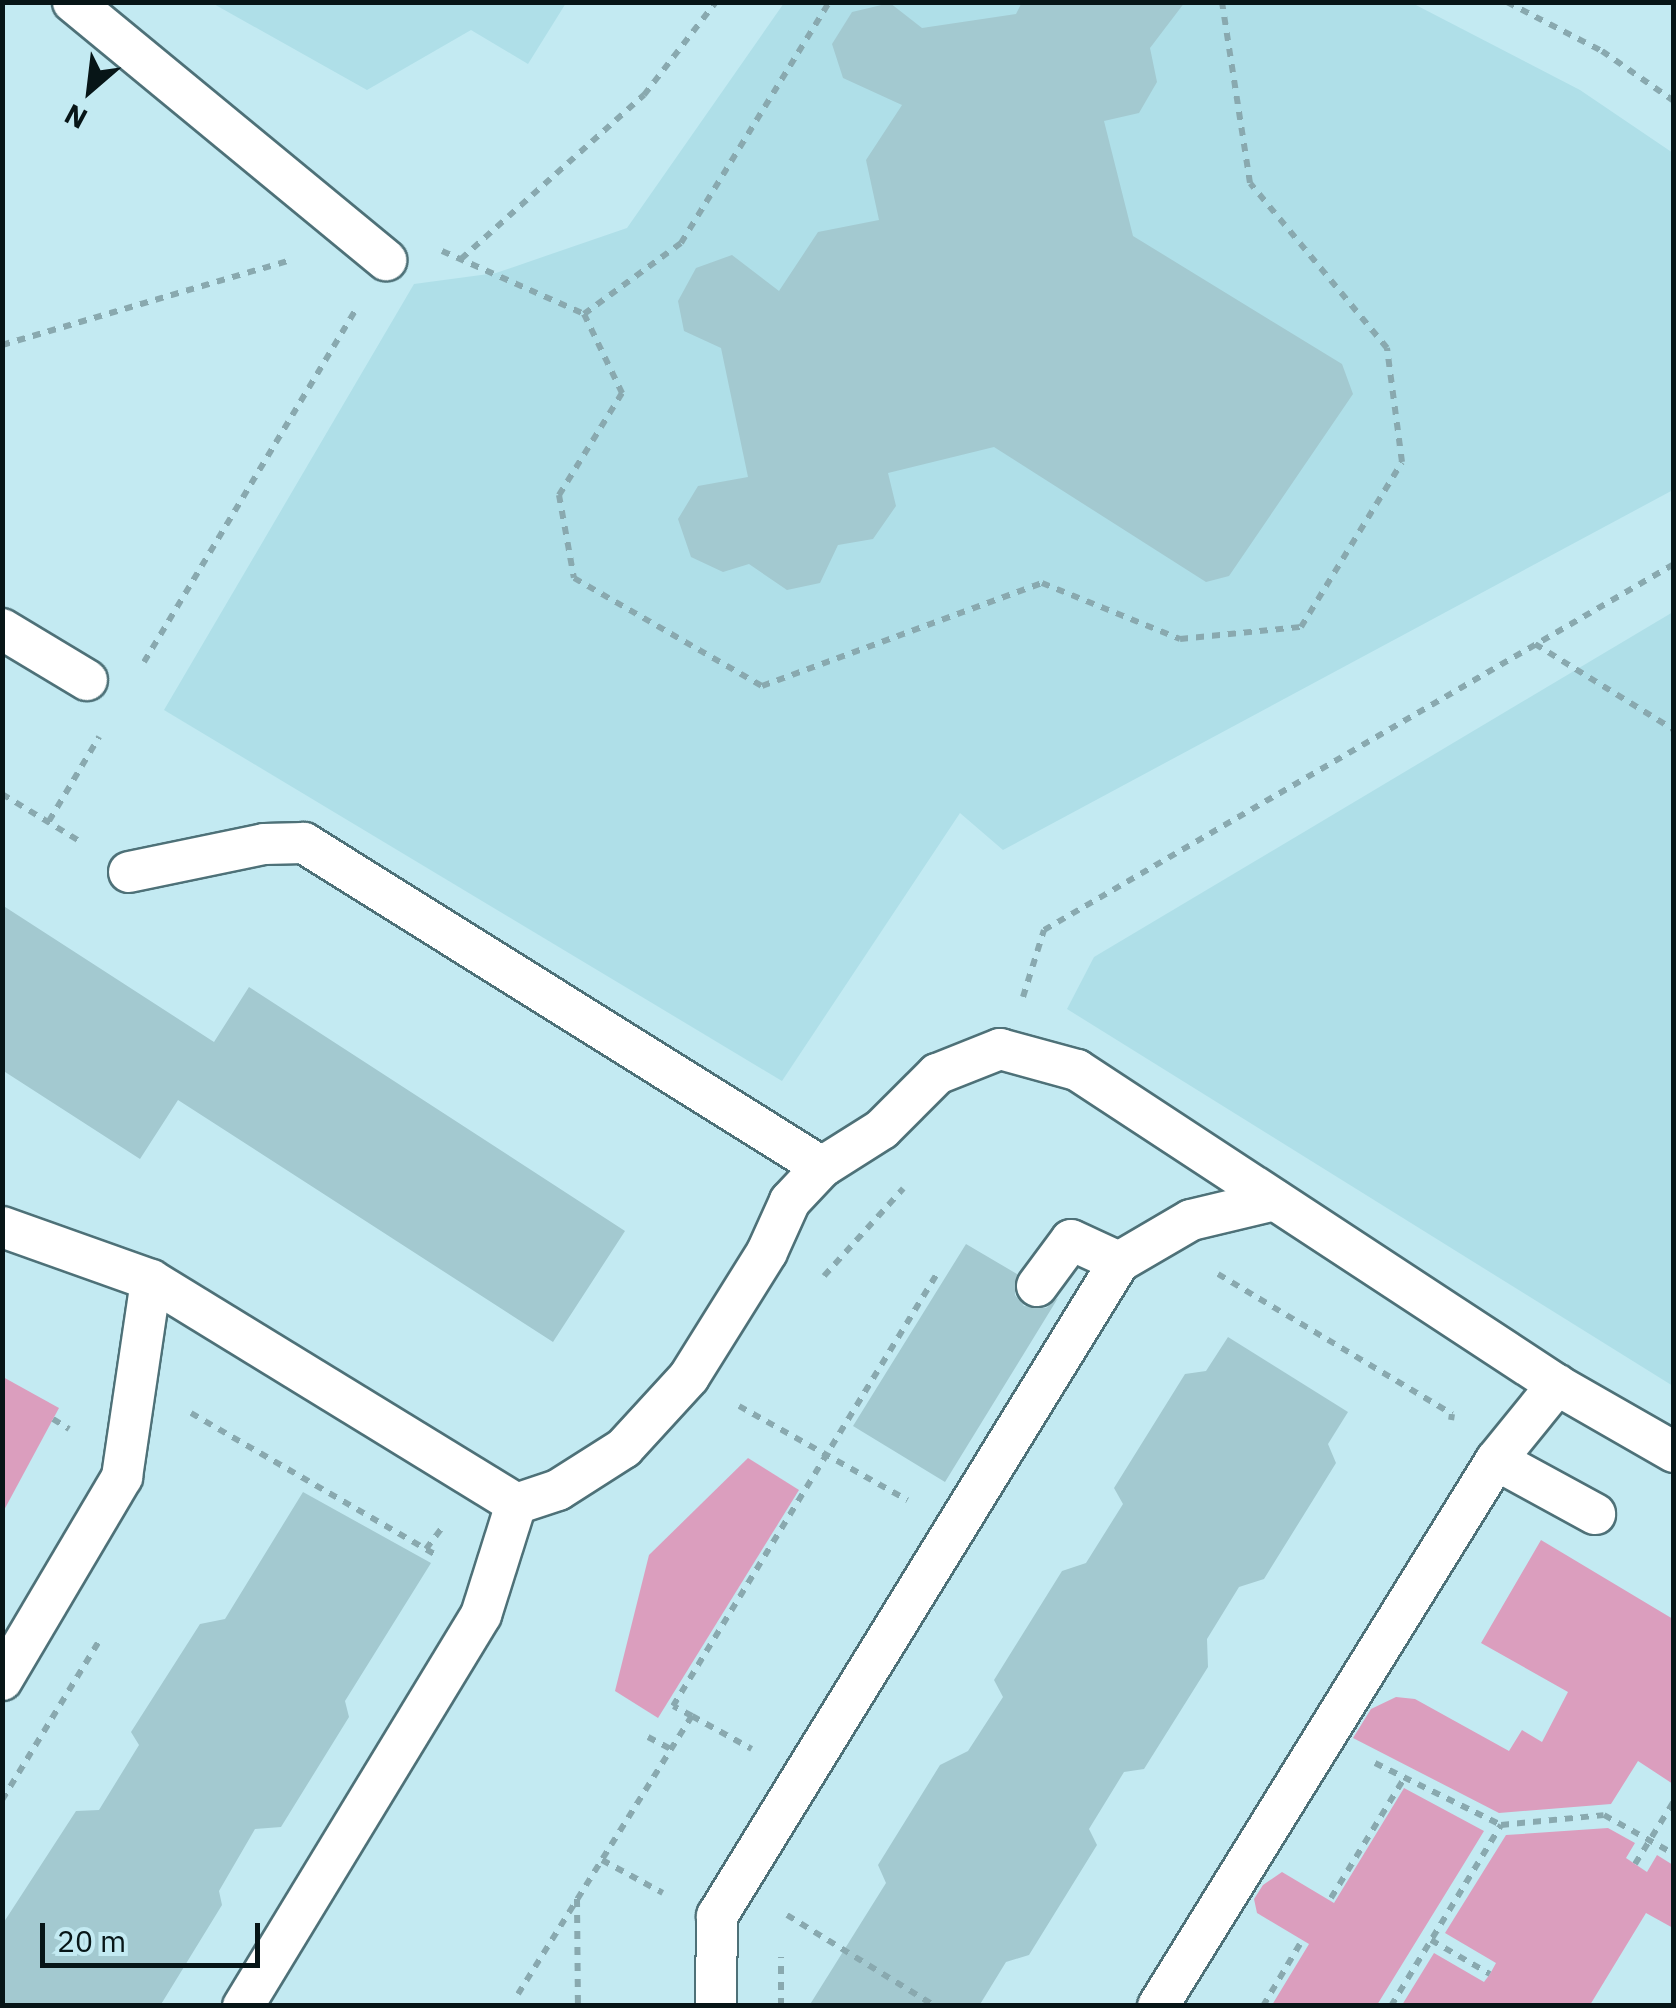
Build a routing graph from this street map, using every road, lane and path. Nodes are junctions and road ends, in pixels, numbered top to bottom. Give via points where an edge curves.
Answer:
1 (73, 2) edge
2 (716, 2) edge
3 (829, 2) edge
4 (1222, 2) edge
5 (1507, 2) edge
6 (1674, 100) edge
7 (461, 259) junction
8 (386, 260) junction
9 (584, 314) junction
10 (2, 346) edge
11 (1674, 564) edge
12 (2, 630) edge
13 (1536, 644) junction
14 (140, 668) dead end
15 (87, 680) dead end
16 (110, 720) dead end
17 (1674, 730) edge
18 (2, 794) edge
19 (48, 822) junction
20 (129, 872) joint
21 (1022, 1002) dead end
22 (822, 1167) junction
23 (908, 1184) dead end
24 (1275, 1200) junction
25 (2, 1228) edge
26 (1119, 1262) junction
27 (1204, 1266) dead end
28 (938, 1272) dead end
29 (151, 1280) junction
30 (821, 1280) dead end
31 (1037, 1286) dead end
32 (1557, 1385) junction
33 (745, 1388) dead end
34 (179, 1428) dead end
35 (1450, 1429) dead end
36 (1674, 1452) edge
37 (830, 1453) junction
38 (1496, 1460) junction
39 (516, 1504) junction
40 (1596, 1514) dead end
41 (954, 1529) junction
42 (443, 1560) dead end
43 (103, 1633) dead end
44 (2, 1680) edge
45 (648, 1737) dead end
46 (671, 1749) junction
47 (2, 1800) edge
48 (1674, 1801) edge
49 (1501, 1825) junction
50 (1649, 1840) junction
51 (1674, 1854) edge
52 (602, 1860) junction
53 (1635, 1864) dead end
54 (578, 1898) junction
55 (1331, 1898) dead end
56 (717, 1916) junction
57 (781, 1930) dead end
58 (1431, 1940) junction
59 (1300, 1944) dead end
60 (781, 1949) dead end
61 (1490, 1974) dead end
62 (518, 1994) dead end
63 (242, 2006) edge
64 (578, 2006) edge
65 (716, 2006) edge
66 (780, 2006) edge
67 (936, 2006) edge
68 (1158, 2006) edge
69 (1263, 2006) edge
70 (1391, 2006) edge

1 - 8 lane
2 - 7 path via 644,95
3 - 9 path via 681,243
4 - 9 path via 1250,183 1386,348 1402,462 1301,627 1180,640 1042,582 762,686 574,578 560,495 622,393
5 - 6 path via 1602,51
7 - 8 path via 442,251
7 - 9 path
8 - 10 path via 301,257
8 - 14 path
11 - 13 path
12 - 15 lane
13 - 17 path
13 - 21 path via 1044,930
16 - 19 path
18 - 19 path
19 - 20 path
20 - 22 lane via 264,844 304,843
22 - 24 lane via 882,1129 938,1074 1000,1049 1077,1070
22 - 39 lane via 790,1200 767,1252 690,1377 624,1448 558,1490
23 - 30 path
24 - 26 lane via 1192,1220
24 - 32 lane
25 - 29 lane
26 - 31 lane via 1072,1240
26 - 41 lane
27 - 35 path via 1452,1414
28 - 37 path
29 - 39 lane
29 - 44 lane via 122,1477
32 - 36 lane
32 - 38 lane
33 - 37 path via 734,1404
34 - 42 path via 184,1409
37 - 41 path
37 - 46 path via 673,1706 692,1716
38 - 40 lane
38 - 68 lane
39 - 63 lane via 481,1615
41 - 56 lane
43 - 47 path
45 - 46 path
46 - 52 path
48 - 50 path
49 - 50 path via 1604,1814
49 - 55 path via 1404,1780
49 - 58 path
50 - 51 path
50 - 53 path
52 - 54 path
52 - 56 path
54 - 62 path
54 - 64 path
56 - 65 lane
57 - 67 path via 781,1911
58 - 61 path
58 - 70 path
59 - 69 path
60 - 66 path

